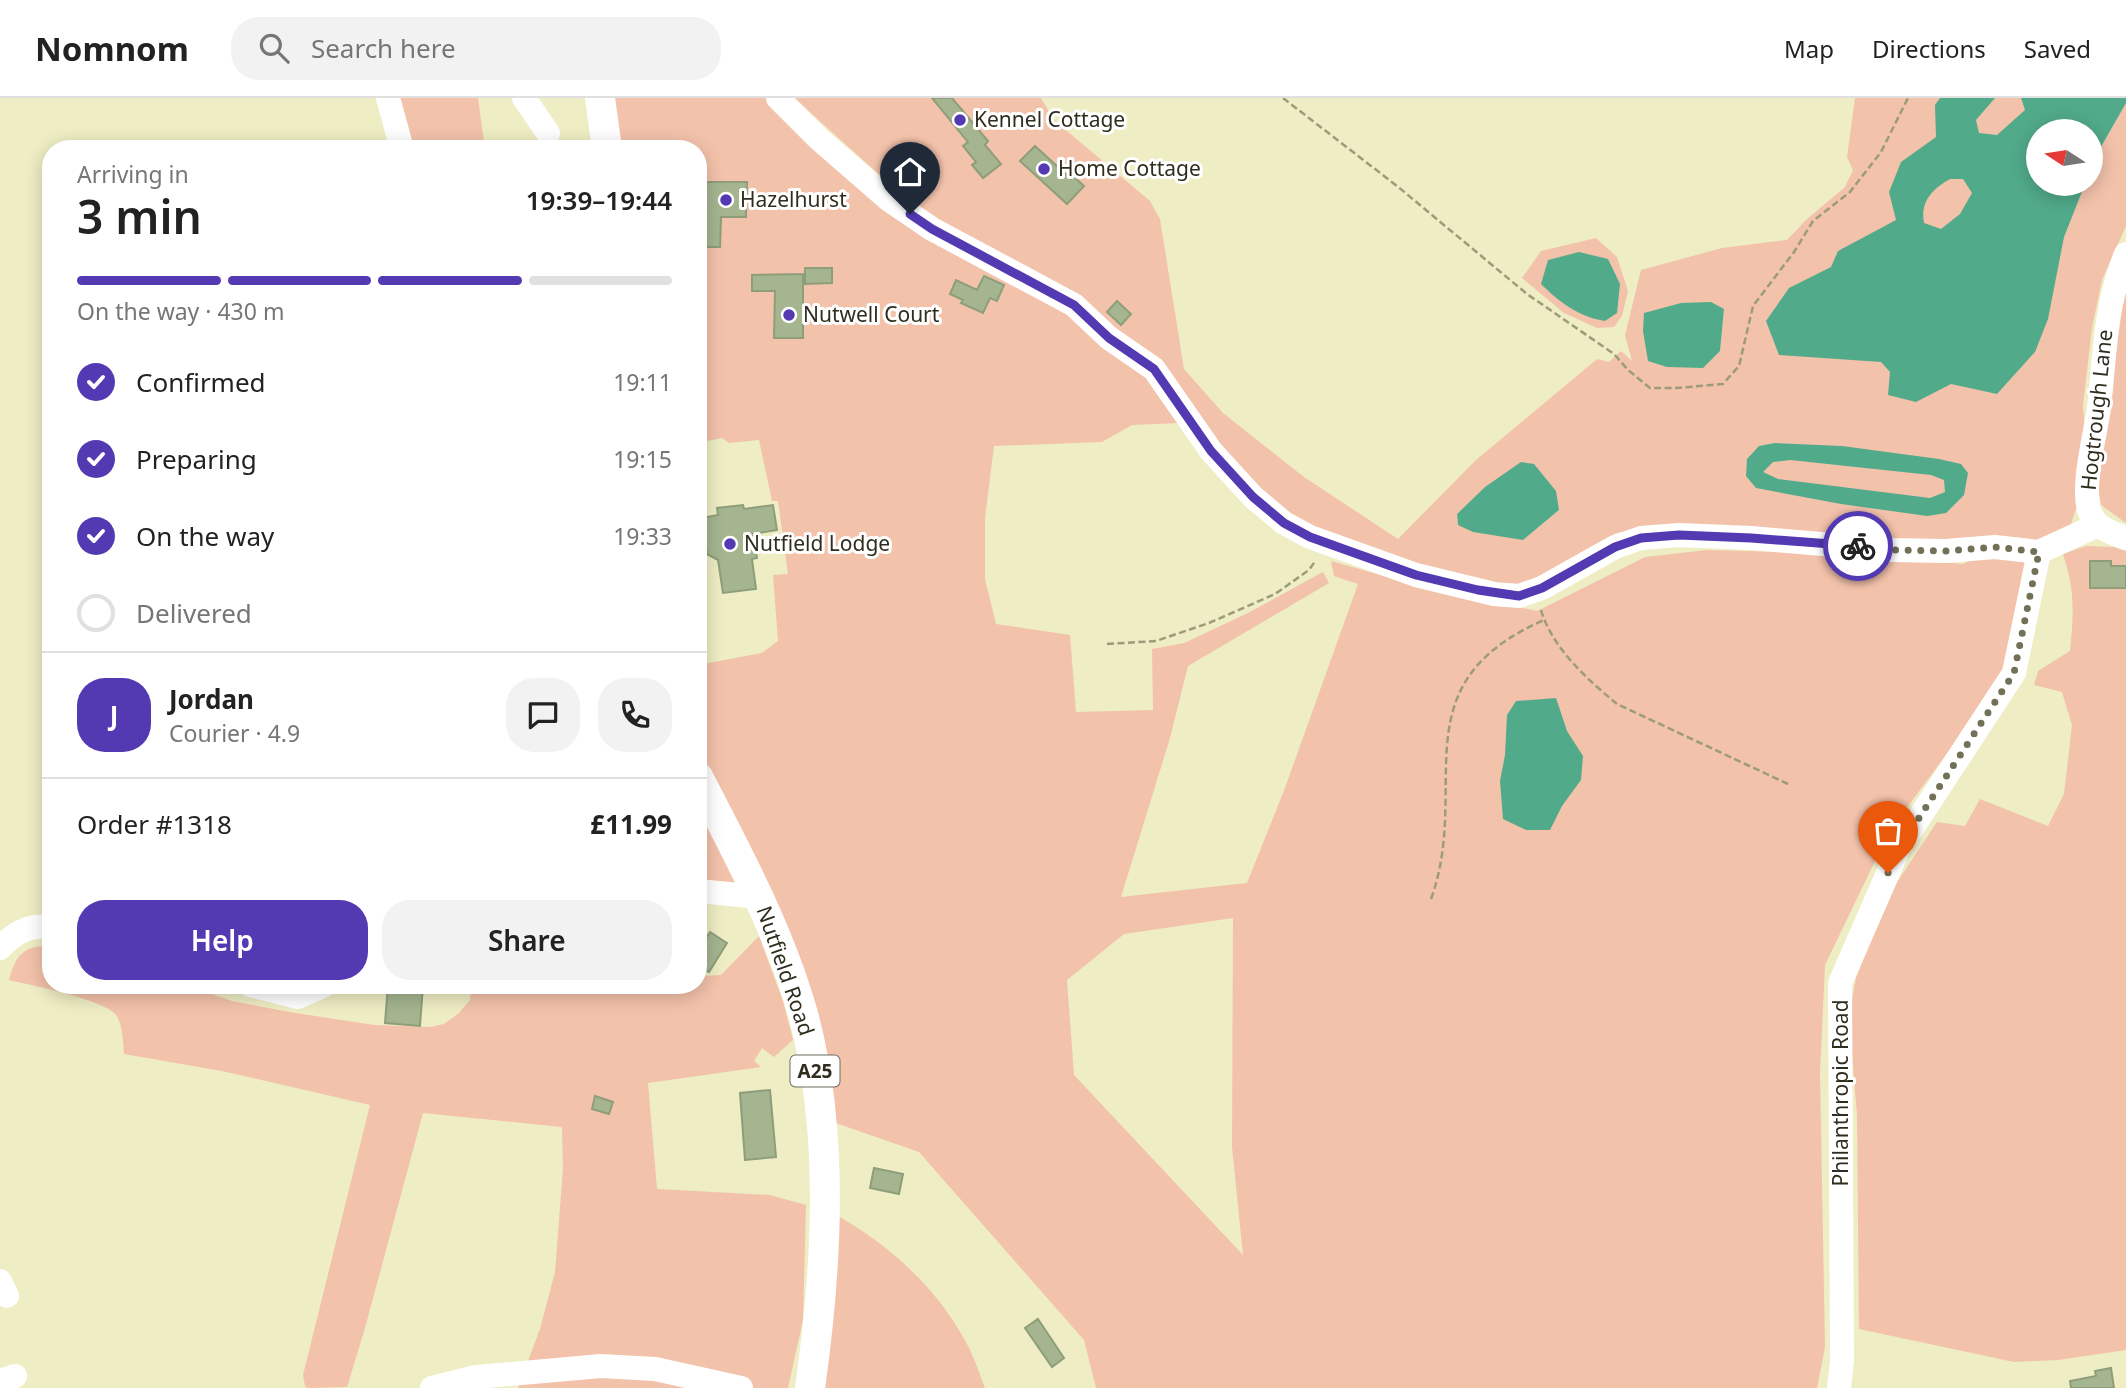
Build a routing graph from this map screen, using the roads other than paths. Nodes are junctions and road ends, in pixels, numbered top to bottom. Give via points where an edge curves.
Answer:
1 (388, 98) edge
2 (524, 98) edge
3 (600, 98) edge
4 (779, 98) edge
5 (548, 133) dead end
6 (400, 140) edge
7 (606, 140) edge
8 (2126, 254) edge
9 (2098, 525) junction
10 (2126, 538) edge
11 (2039, 552) junction
12 (707, 795) edge
13 (707, 892) edge
14 (759, 897) junction
15 (42, 928) edge
16 (0, 948) edge
17 (286, 994) edge
18 (305, 994) edge
19 (432, 1388) edge
20 (741, 1388) edge
21 (810, 1388) edge
22 (1839, 1388) edge

1 - 6 street
2 - 5 street
3 - 7 main road
4 - 11 street via 888,199 932,229 1074,305 1109,338 1154,369 1211,451 1253,497 1284,523 1328,544 1416,575 1519,596 1641,538 1679,535 1892,550 1995,547
8 - 9 street, Hogtrough Lane via 2108,309 2087,494 2089,512
9 - 10 street
9 - 11 street
11 - 22 street, Philanthropic Road via 2014,673 1898,850 1840,983
12 - 14 main road, Nutfield Road / A25
13 - 14 street
14 - 21 main road, Nutfield Road / A25 via 802,1013 821,1113 822,1261
15 - 16 street via 25,929
17 - 18 street
19 - 20 street via 476,1377 601,1366 655,1369

